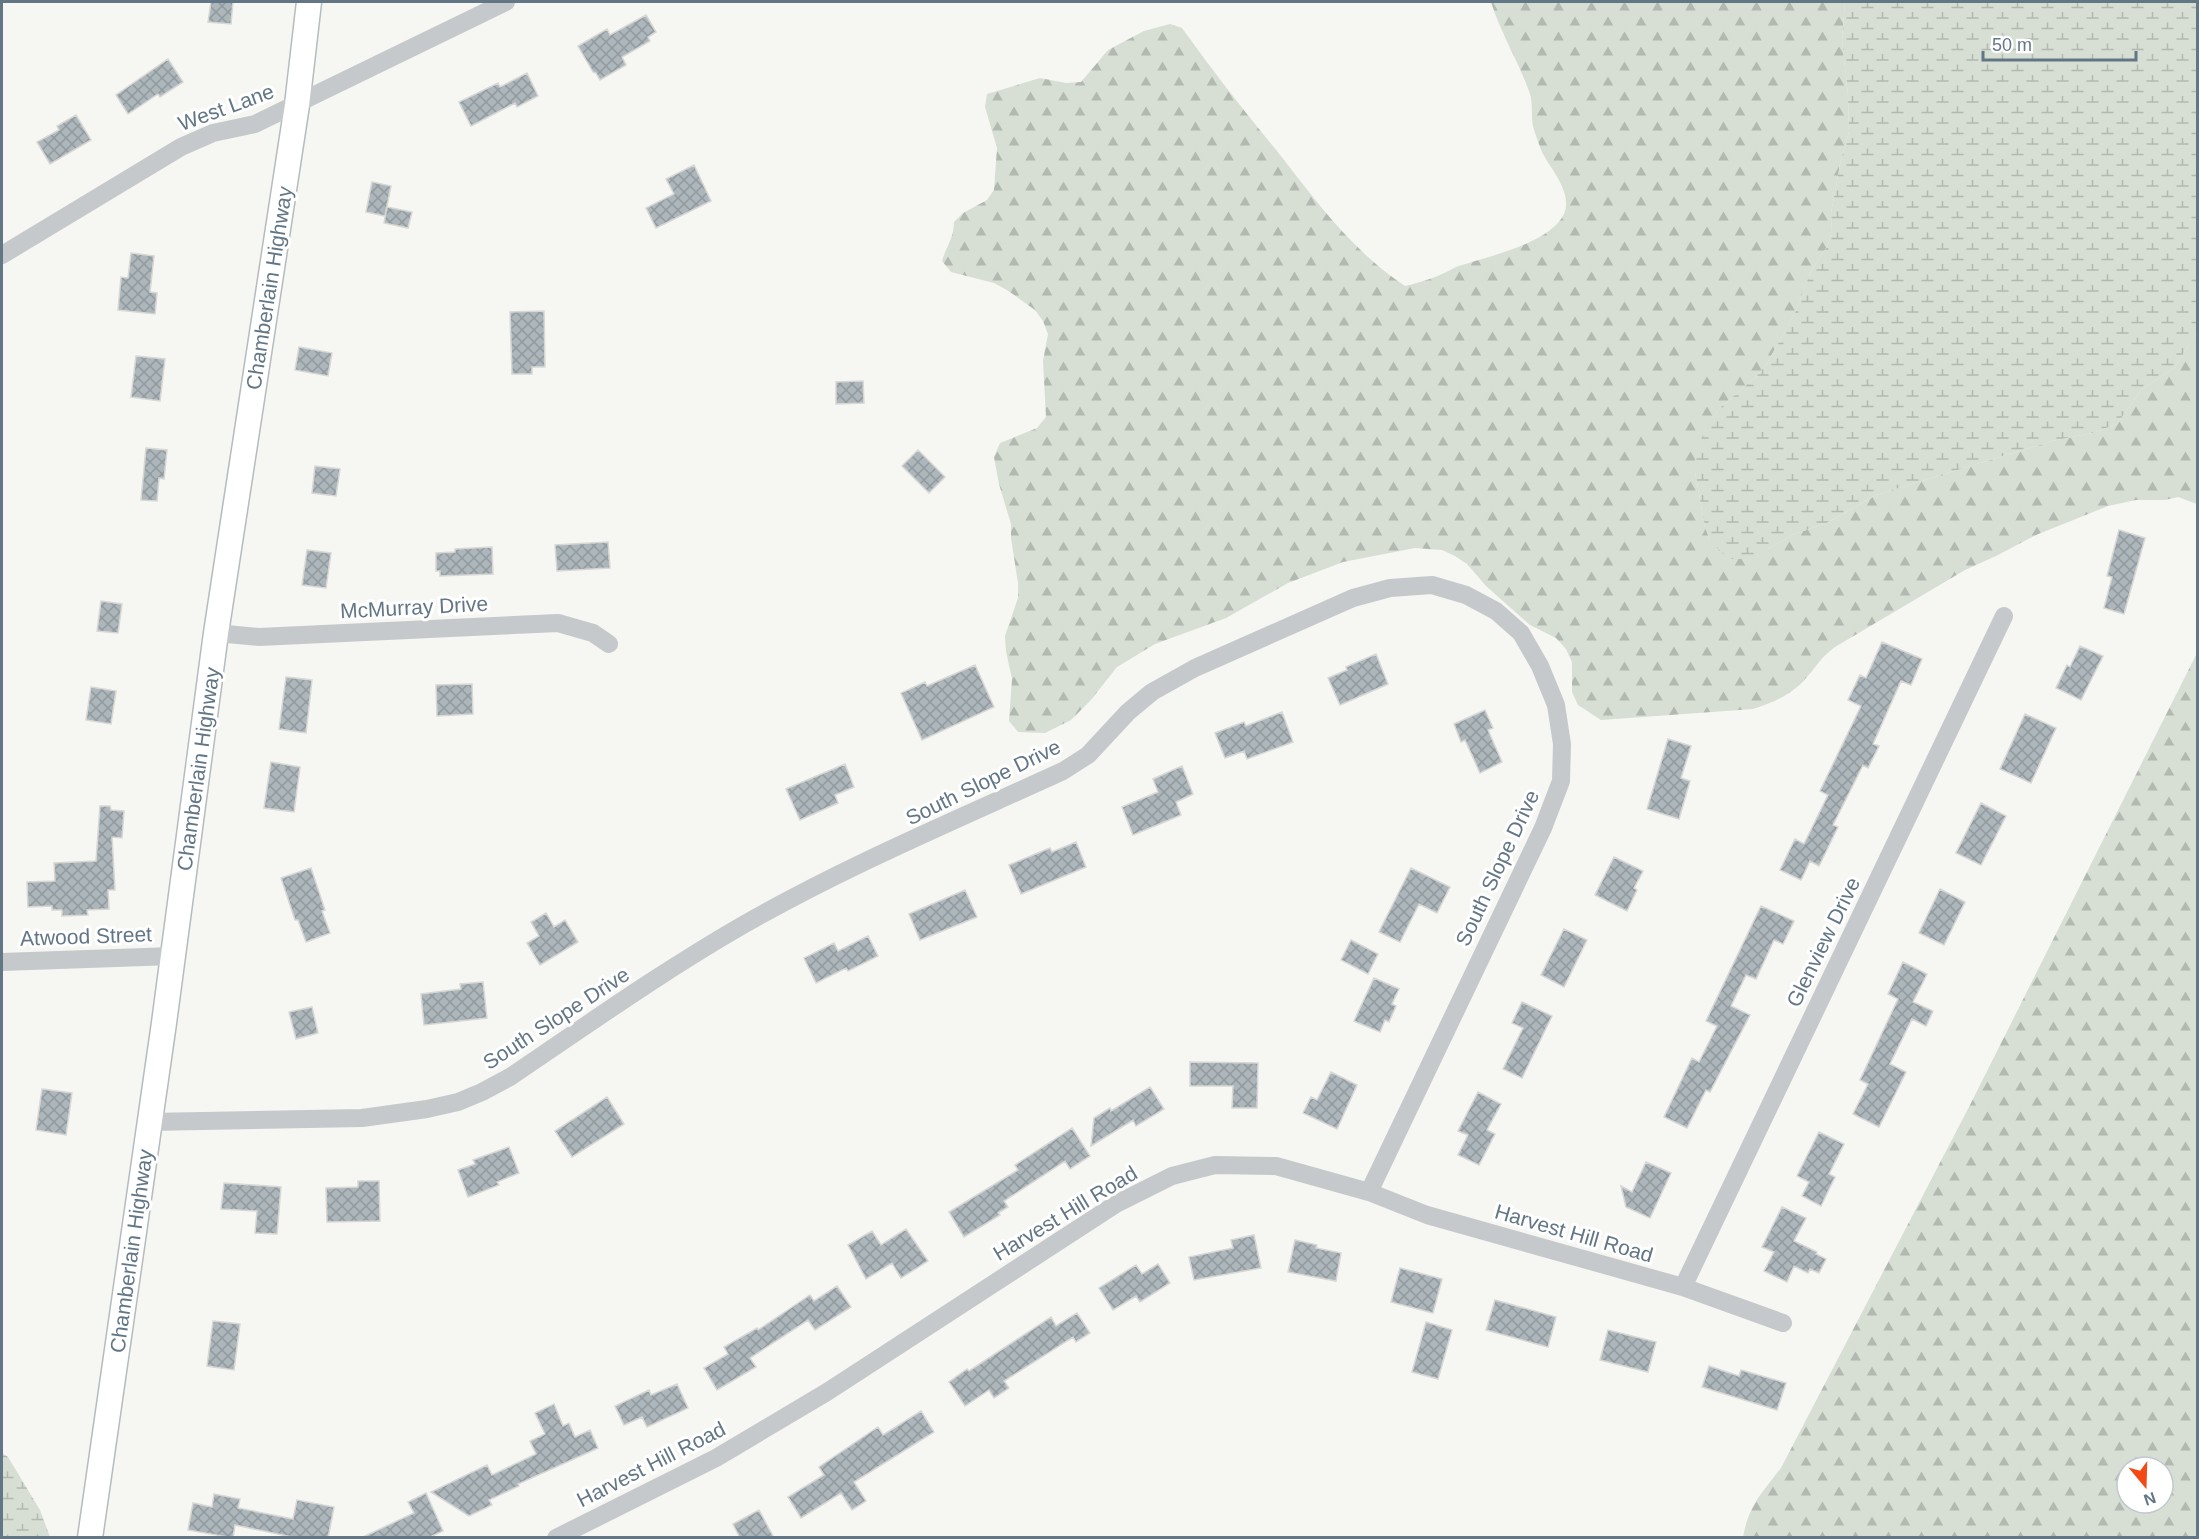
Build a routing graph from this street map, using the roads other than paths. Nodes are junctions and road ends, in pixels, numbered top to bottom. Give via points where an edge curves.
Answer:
1 (309, 2) edge
2 (506, 2) edge
3 (297, 105) junction
4 (2, 255) edge
5 (2004, 616) dead end
6 (216, 633) junction
7 (609, 644) dead end
8 (172, 956) junction
9 (2, 962) edge
10 (149, 1122) junction
11 (1369, 1192) junction
12 (1683, 1287) junction
13 (1783, 1323) dead end
14 (90, 1538) edge
15 (556, 1538) edge

1 - 3 main road, Chamberlain Highway
2 - 3 street, West Lane
3 - 4 street, West Lane via 255,124 213,133 181,147
3 - 6 main road, Chamberlain Highway
5 - 12 street, Glenview Drive
6 - 7 street, McMurray Drive via 259,637 558,623 593,633
6 - 8 main road, Chamberlain Highway
8 - 9 street, Atwood Street
8 - 10 main road, Chamberlain Highway
10 - 11 street, South Slope Drive via 362,1118 427,1109 482,1092 744,925 817,886 1064,771 1088,755 1152,692 1195,668 1353,598 1390,588 1432,585 1466,595 1496,611 1521,633 1556,705 1562,744 1561,781 1543,828
10 - 14 main road, Chamberlain Highway
11 - 12 street, Harvest Hill Road via 1427,1215
11 - 15 street, Harvest Hill Road via 1276,1166 1215,1165 1172,1176 1116,1204 827,1392 716,1458
12 - 13 street, Harvest Hill Road

